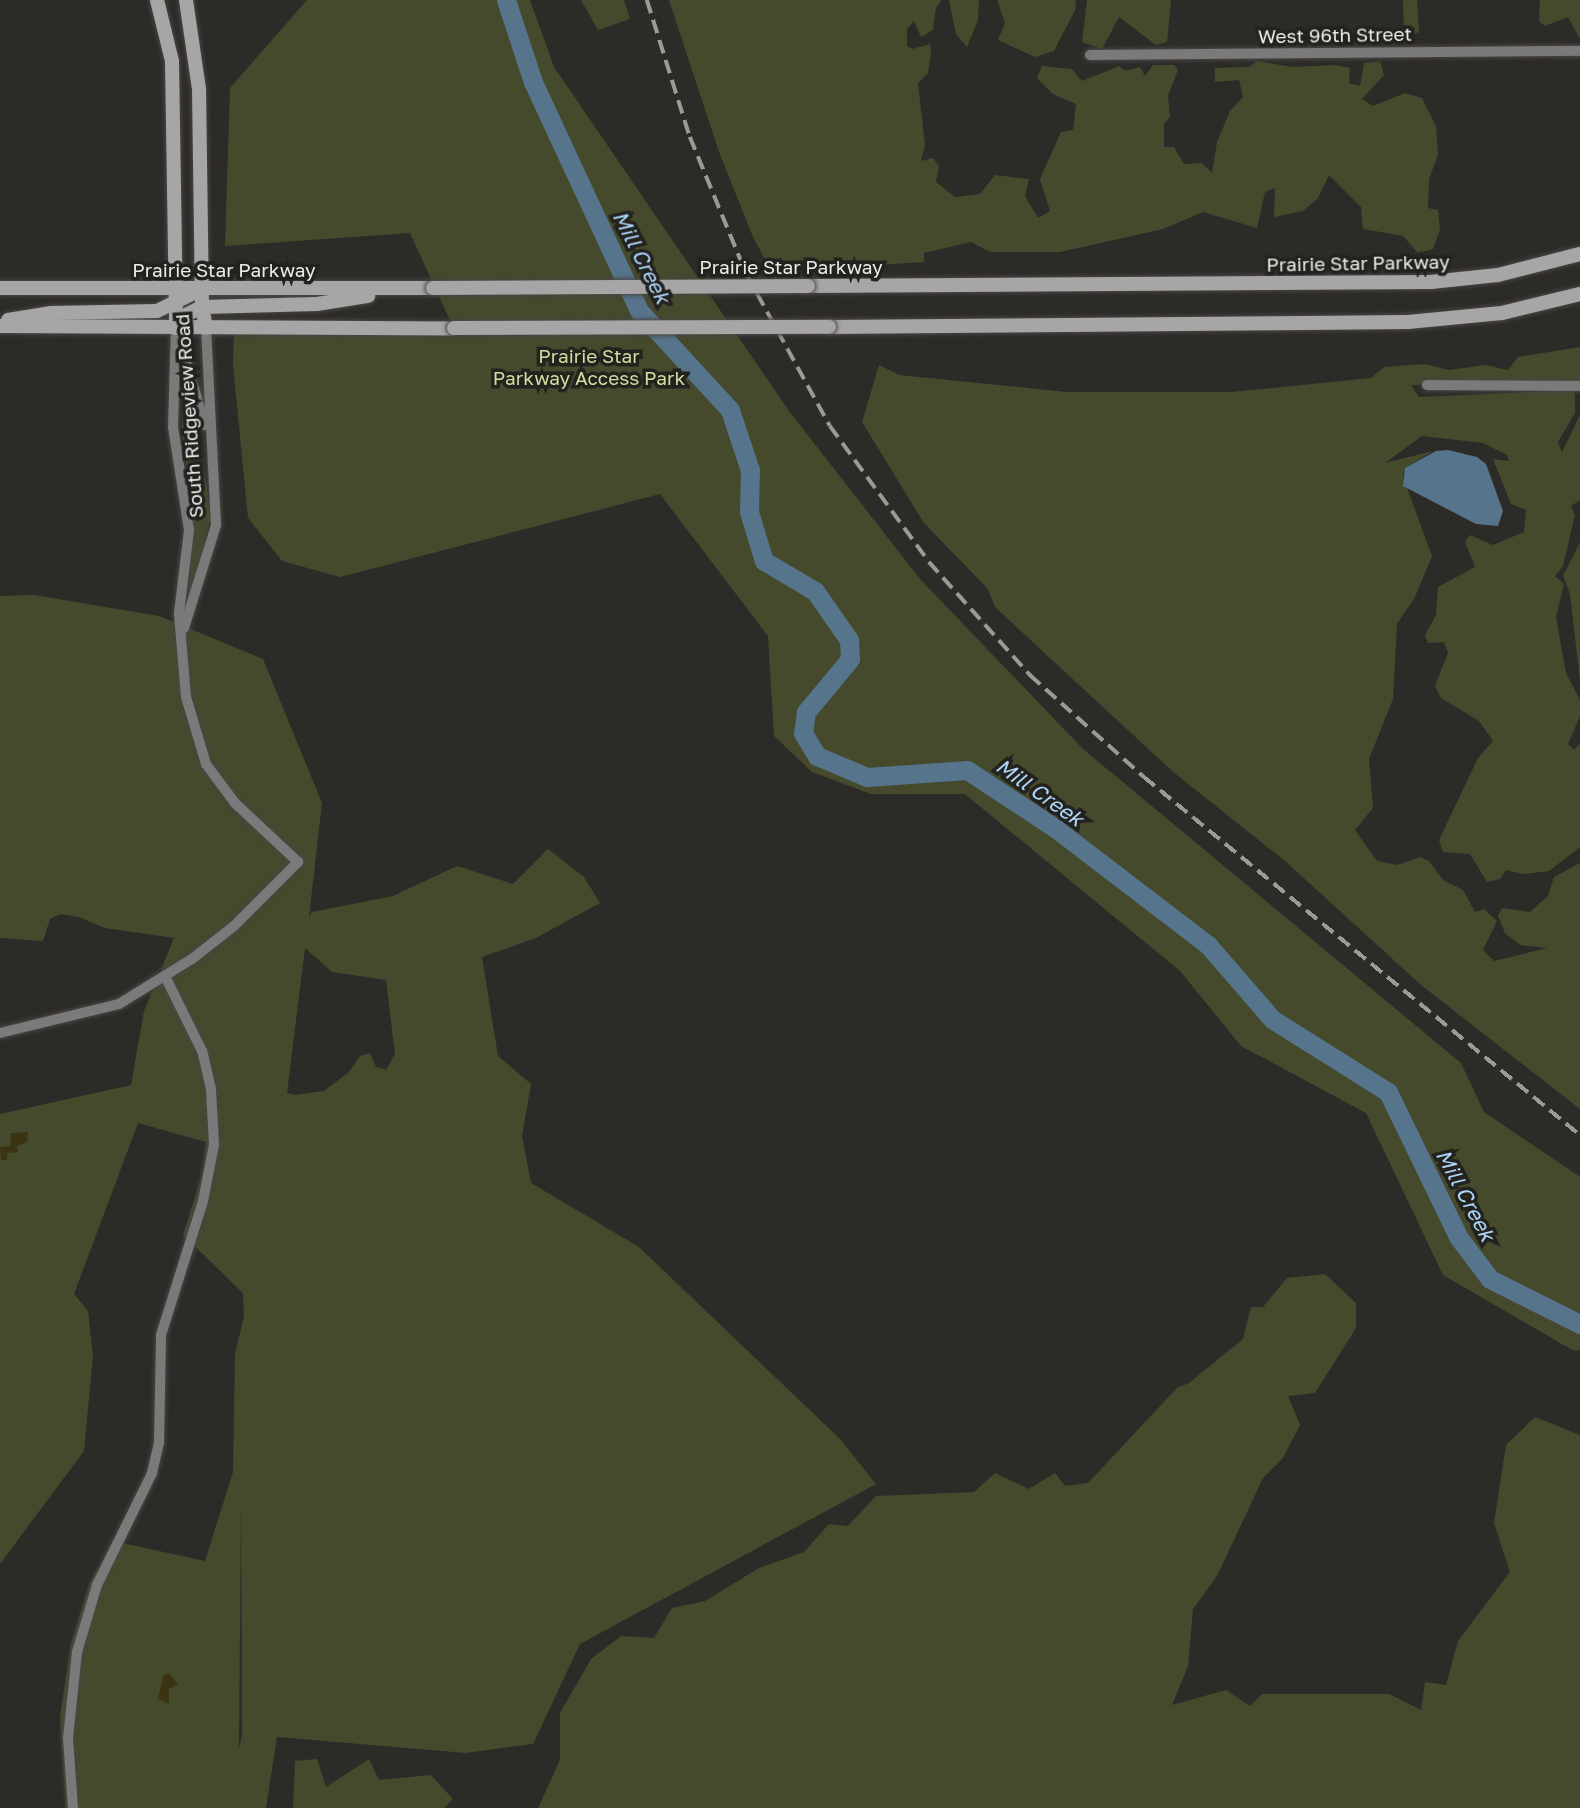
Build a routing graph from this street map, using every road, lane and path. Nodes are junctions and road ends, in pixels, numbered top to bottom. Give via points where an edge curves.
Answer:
1 (157, 0) edge
2 (186, 0) edge
3 (1580, 51) edge
4 (1090, 55) dead end
5 (1580, 254) edge
6 (0, 288) edge
7 (138, 289) junction
8 (174, 289) junction
9 (202, 289) junction
10 (392, 289) junction
11 (1580, 294) edge
12 (202, 307) junction
13 (169, 308) junction
14 (0, 325) edge
15 (176, 328) junction
16 (206, 328) junction
17 (1427, 385) dead end
18 (1580, 386) edge
19 (209, 438) junction
20 (181, 642) junction
21 (164, 976) junction
22 (0, 1033) edge
23 (74, 1808) edge

1 - 8 main road, South Ridgeview Road via 173,72
2 - 9 main road, South Ridgeview Road via 199,89
3 - 4 street, West 96th Street
5 - 10 main road, Prairie Star Parkway, bridge via 1498,275 1432,282
6 - 7 main road, Prairie Star Parkway
7 - 8 main road, Prairie Star Parkway
7 - 13 main road
8 - 9 main road, Prairie Star Parkway
8 - 13 main road, South Ridgeview Road
9 - 10 main road, Prairie Star Parkway
9 - 12 main road, South Ridgeview Road
9 - 13 main road
10 - 12 main road via 317,304
11 - 16 main road, bridge via 1502,313 1408,322
12 - 15 main road via 186,315
12 - 16 main road, South Ridgeview Road
13 - 14 main road via 51,313
13 - 15 main road, South Ridgeview Road
14 - 15 main road
15 - 16 main road
15 - 19 street
15 - 20 street, South Ridgeview Road via 173,427 189,530 179,613
16 - 19 street, South Ridgeview Road
17 - 18 street
19 - 20 street, South Ridgeview Road via 216,525
20 - 21 street via 186,697 206,764 235,803 298,862 234,926
21 - 22 street via 119,1004
21 - 23 street via 205,1060 214,1145 203,1201 161,1335 159,1442 152,1473 97,1585 77,1651 68,1738

